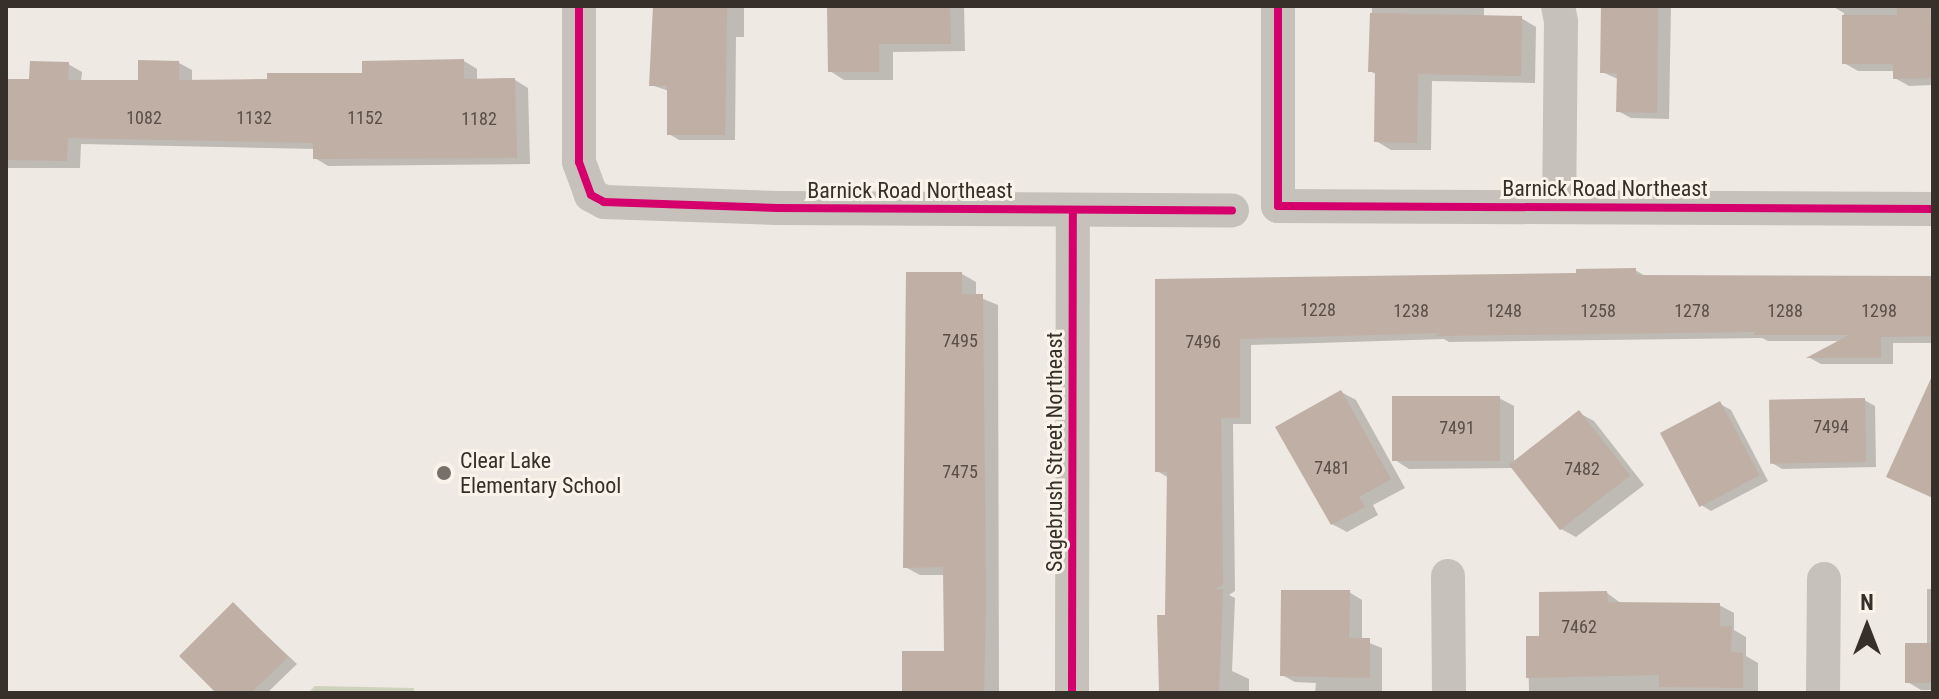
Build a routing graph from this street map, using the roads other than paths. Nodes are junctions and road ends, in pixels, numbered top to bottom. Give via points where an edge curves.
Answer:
1 (579, 6) edge
2 (1278, 6) edge
3 (1558, 6) edge
4 (1559, 207) junction
5 (1933, 209) edge
6 (1073, 210) junction
7 (1232, 210) dead end
8 (1448, 576) dead end
9 (1824, 579) dead end
10 (1072, 693) edge
11 (1449, 693) edge
12 (1823, 693) edge

1 - 6 street, Barnick Road Northeast via 579,162 591,195 604,202
2 - 4 street, Barnick Road Northeast via 1278,206
3 - 4 street
4 - 5 street, Barnick Road Northeast
6 - 7 street, Barnick Road Northeast
6 - 10 street, Sagebrush Street Northeast
8 - 11 street
9 - 12 street

